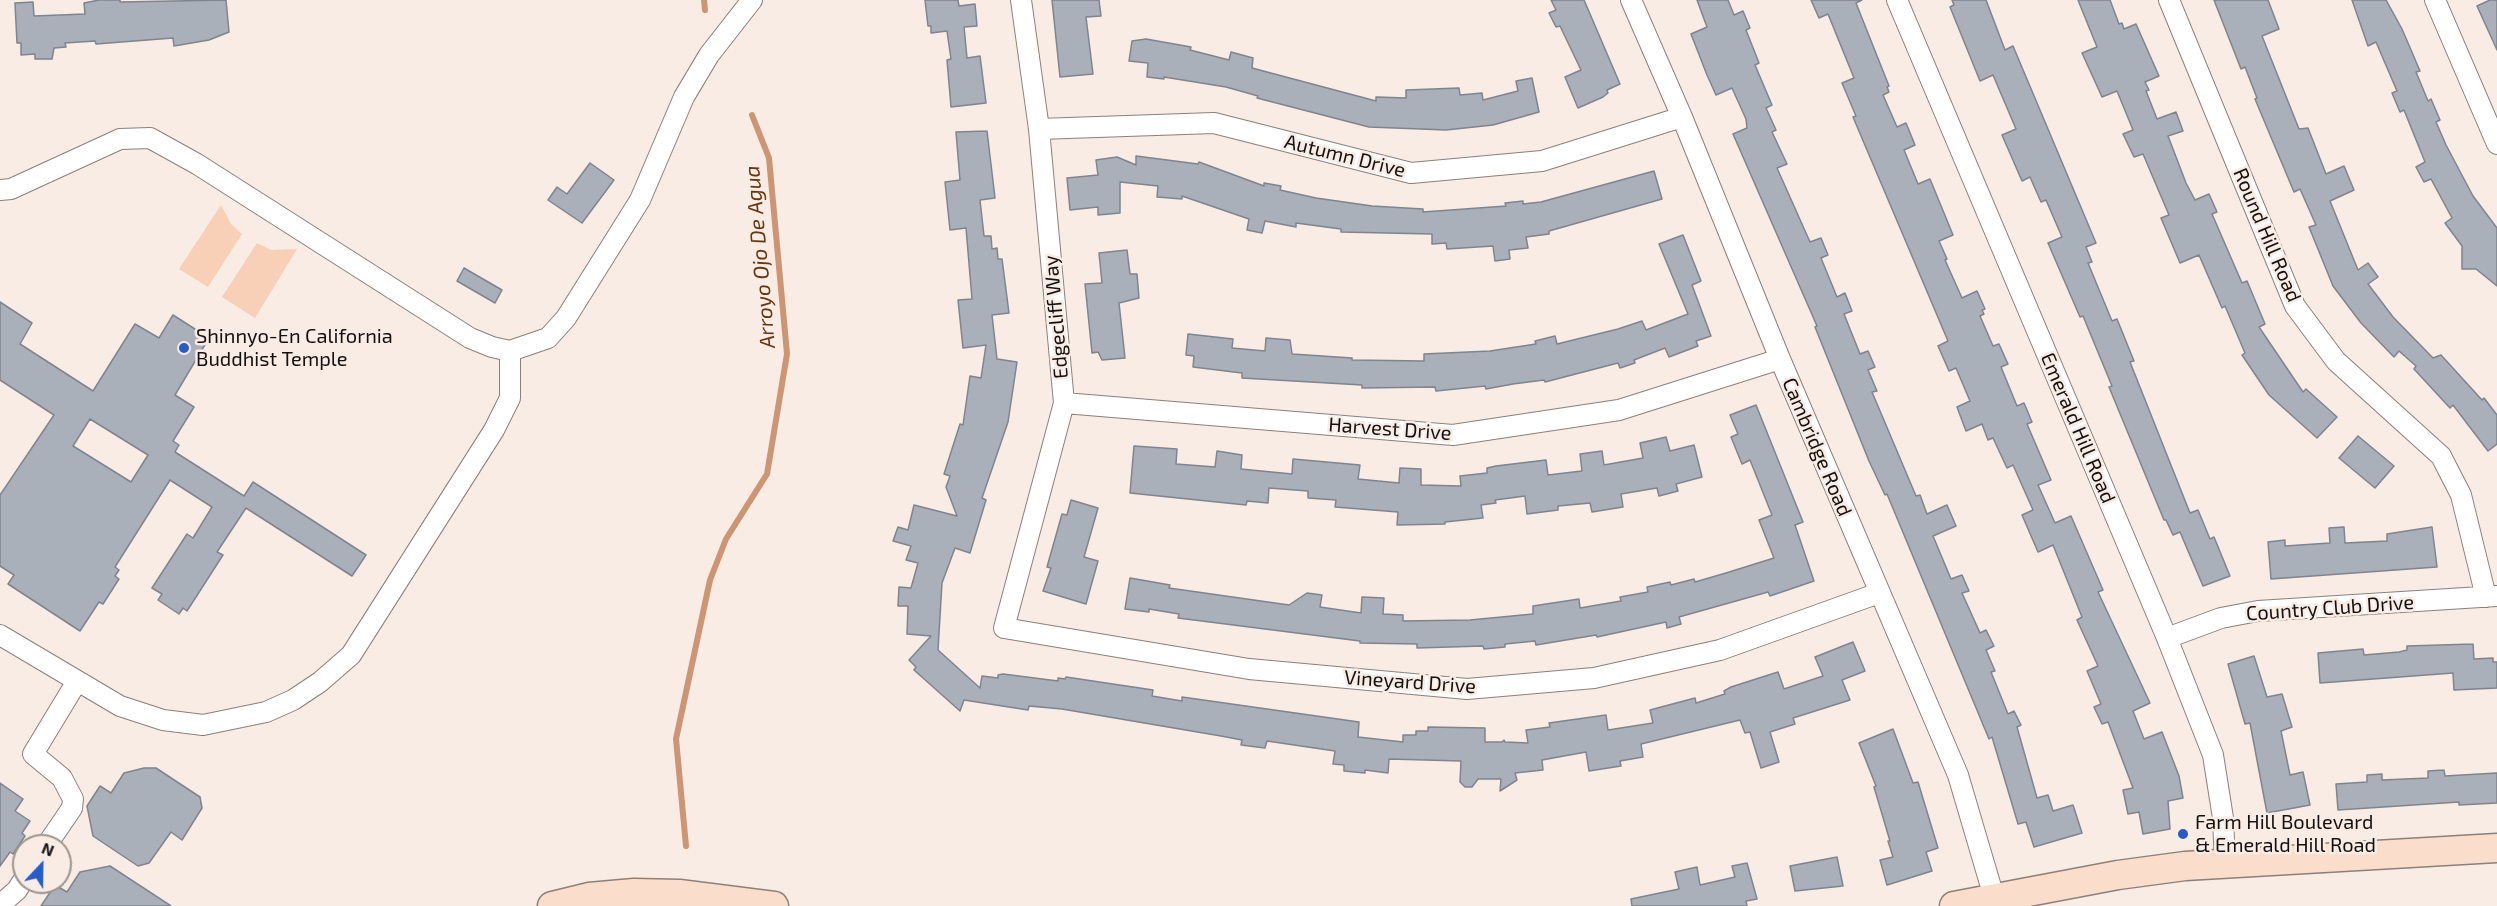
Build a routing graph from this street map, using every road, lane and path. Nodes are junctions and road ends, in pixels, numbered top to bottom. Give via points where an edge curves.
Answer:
1 (752, 0) edge
2 (1021, 0) edge
3 (1631, 0) edge
4 (1897, 0) edge
5 (2169, 0) edge
6 (2435, 0) edge
7 (1682, 117) junction
8 (1038, 129) junction
9 (2497, 144) edge
10 (0, 190) edge
11 (510, 351) junction
12 (1780, 359) junction
13 (1064, 402) junction
14 (1880, 593) junction
15 (2491, 597) edge
16 (1004, 628) joint
17 (0, 635) edge
18 (2167, 638) junction
19 (76, 682) junction
20 (54, 834) edge
21 (2497, 848) edge
22 (2225, 865) junction
23 (12, 894) edge
24 (1994, 897) junction
25 (0, 905) edge
26 (552, 906) edge
27 (774, 906) edge
28 (1954, 906) edge

1 - 11 street via 709,55 684,97 640,200 566,318 548,338
2 - 8 street, Edgecliff Way
3 - 7 street, Cambridge Road
4 - 18 street, Emerald Hill Road
5 - 15 street, Round Hill Road via 2295,306 2336,361 2440,456 2461,495
6 - 9 street
7 - 8 street, Autumn Drive via 1542,161 1411,173 1214,123
7 - 12 street, Cambridge Road
8 - 13 street, Edgecliff Way
10 - 11 street via 11,189 120,140 150,138 470,338
11 - 19 street via 510,398 494,430 351,655 320,682 266,712 203,726 163,720 120,706
12 - 13 street, Harvest Drive via 1619,410 1453,435
12 - 14 street, Cambridge Road
13 - 16 street, Edgecliff Way
14 - 16 street, Vineyard Drive via 1708,652 1594,678 1467,689 1249,669
14 - 24 street, Cambridge Road via 1958,775
15 - 18 street, Country Club Drive via 2258,611 2220,618
17 - 19 street
18 - 22 street, Emerald Hill Road via 2213,755 2223,818
19 - 20 street via 33,754 62,778 73,799 72,808
21 - 22 main road
22 - 24 main road via 2118,875
23 - 25 street
24 - 28 main road
26 - 27 main road via 634,893 691,895

